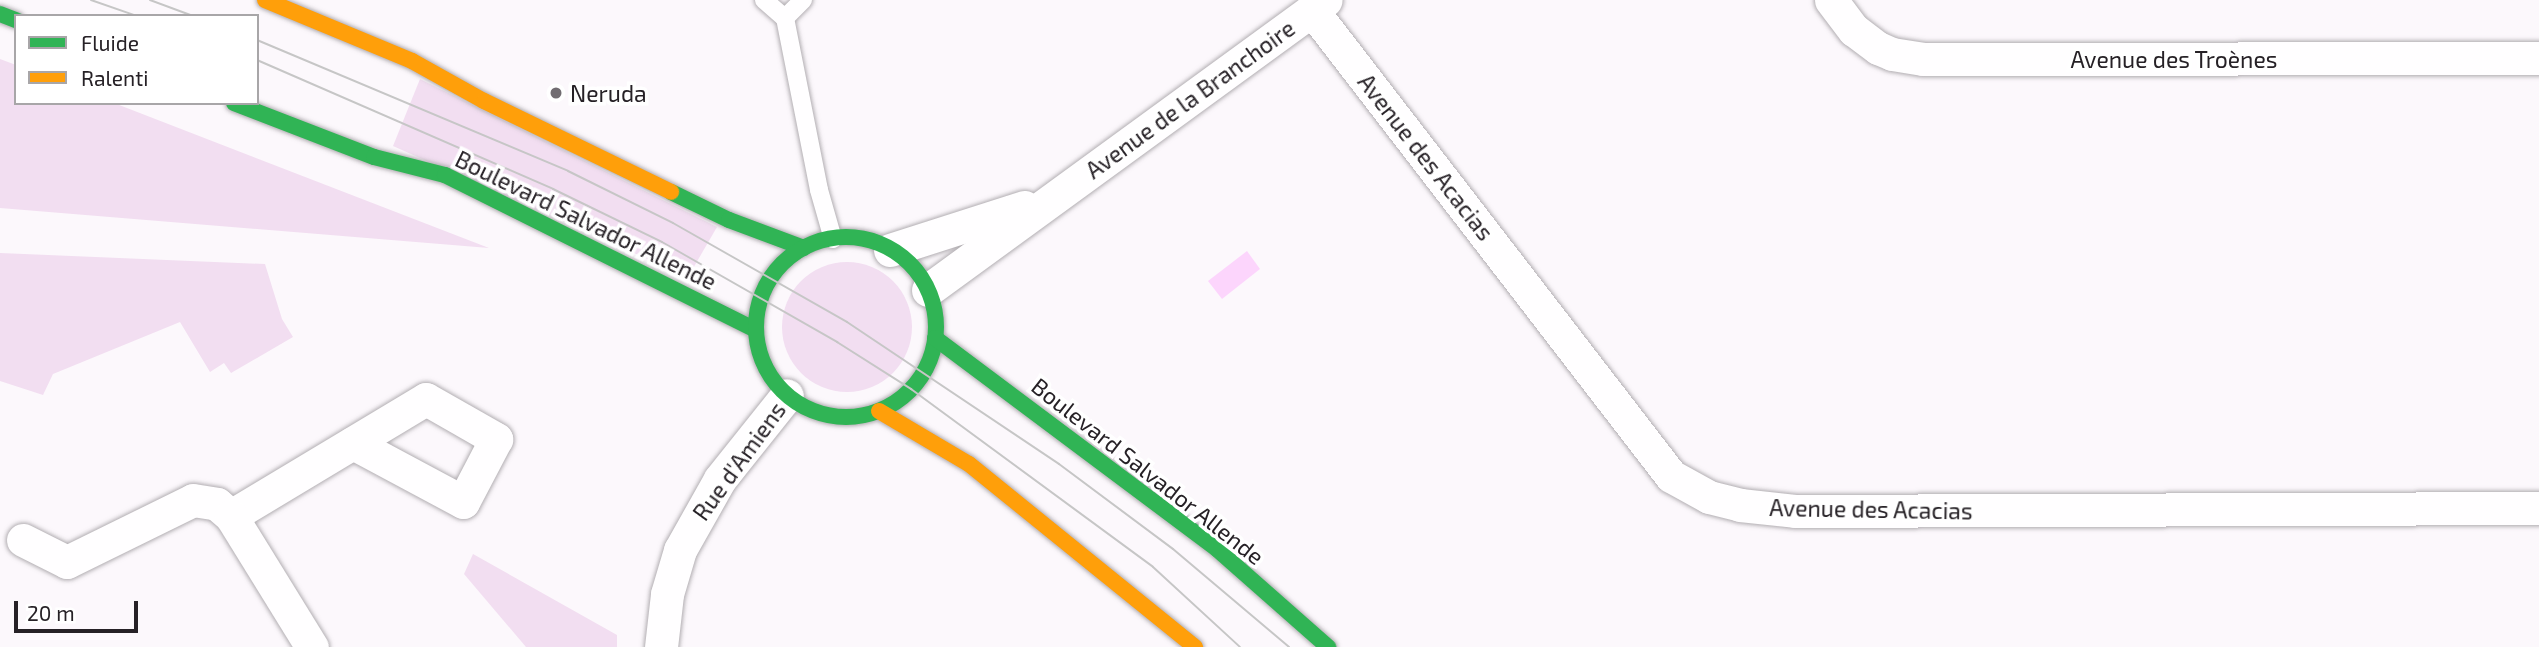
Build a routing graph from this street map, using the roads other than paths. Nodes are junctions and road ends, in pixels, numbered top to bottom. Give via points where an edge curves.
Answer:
1 (265, 0) edge
2 (764, 0) edge
3 (803, 0) edge
4 (1830, 0) edge
5 (1319, 5) edge
6 (785, 18) junction
7 (2539, 58) edge
8 (239, 105) edge
9 (1053, 198) junction
10 (833, 239) junction
11 (804, 248) junction
12 (890, 250) junction
13 (928, 290) junction
14 (756, 330) junction
15 (935, 338) junction
16 (787, 395) junction
17 (879, 411) junction
18 (353, 443) dead end
19 (2539, 508) edge
20 (231, 516) junction
21 (23, 540) dead end
22 (312, 647) edge
23 (661, 647) edge
24 (1195, 647) edge
25 (1328, 647) edge

1 - 11 street via 412,61 729,220
2 - 6 lane
3 - 6 lane
4 - 7 street, Avenue des Troènes via 1854,30 1878,48 1923,59
5 - 9 street, Avenue de la Branchoire
5 - 19 street, Avenue des Acacias via 1671,476 1709,497 1795,511
6 - 10 lane
8 - 14 street, Boulevard Salvador Allende via 374,157 445,175
9 - 12 street, Avenue de la Branchoire
9 - 13 street, Avenue de la Branchoire
10 - 11 street
10 - 12 street via 862,239
11 - 14 street via 771,278 759,304
12 - 13 street via 912,267
13 - 15 street
14 - 16 street via 763,362
15 - 17 street via 932,355 918,380 896,402
15 - 25 street, Boulevard Salvador Allende via 1218,550
16 - 17 street via 826,415 852,417
16 - 23 street, Rue d'Amiens via 720,479 680,550 667,594
17 - 24 street via 969,464
18 - 20 street
20 - 21 street via 216,504 193,500 67,562
20 - 22 street

